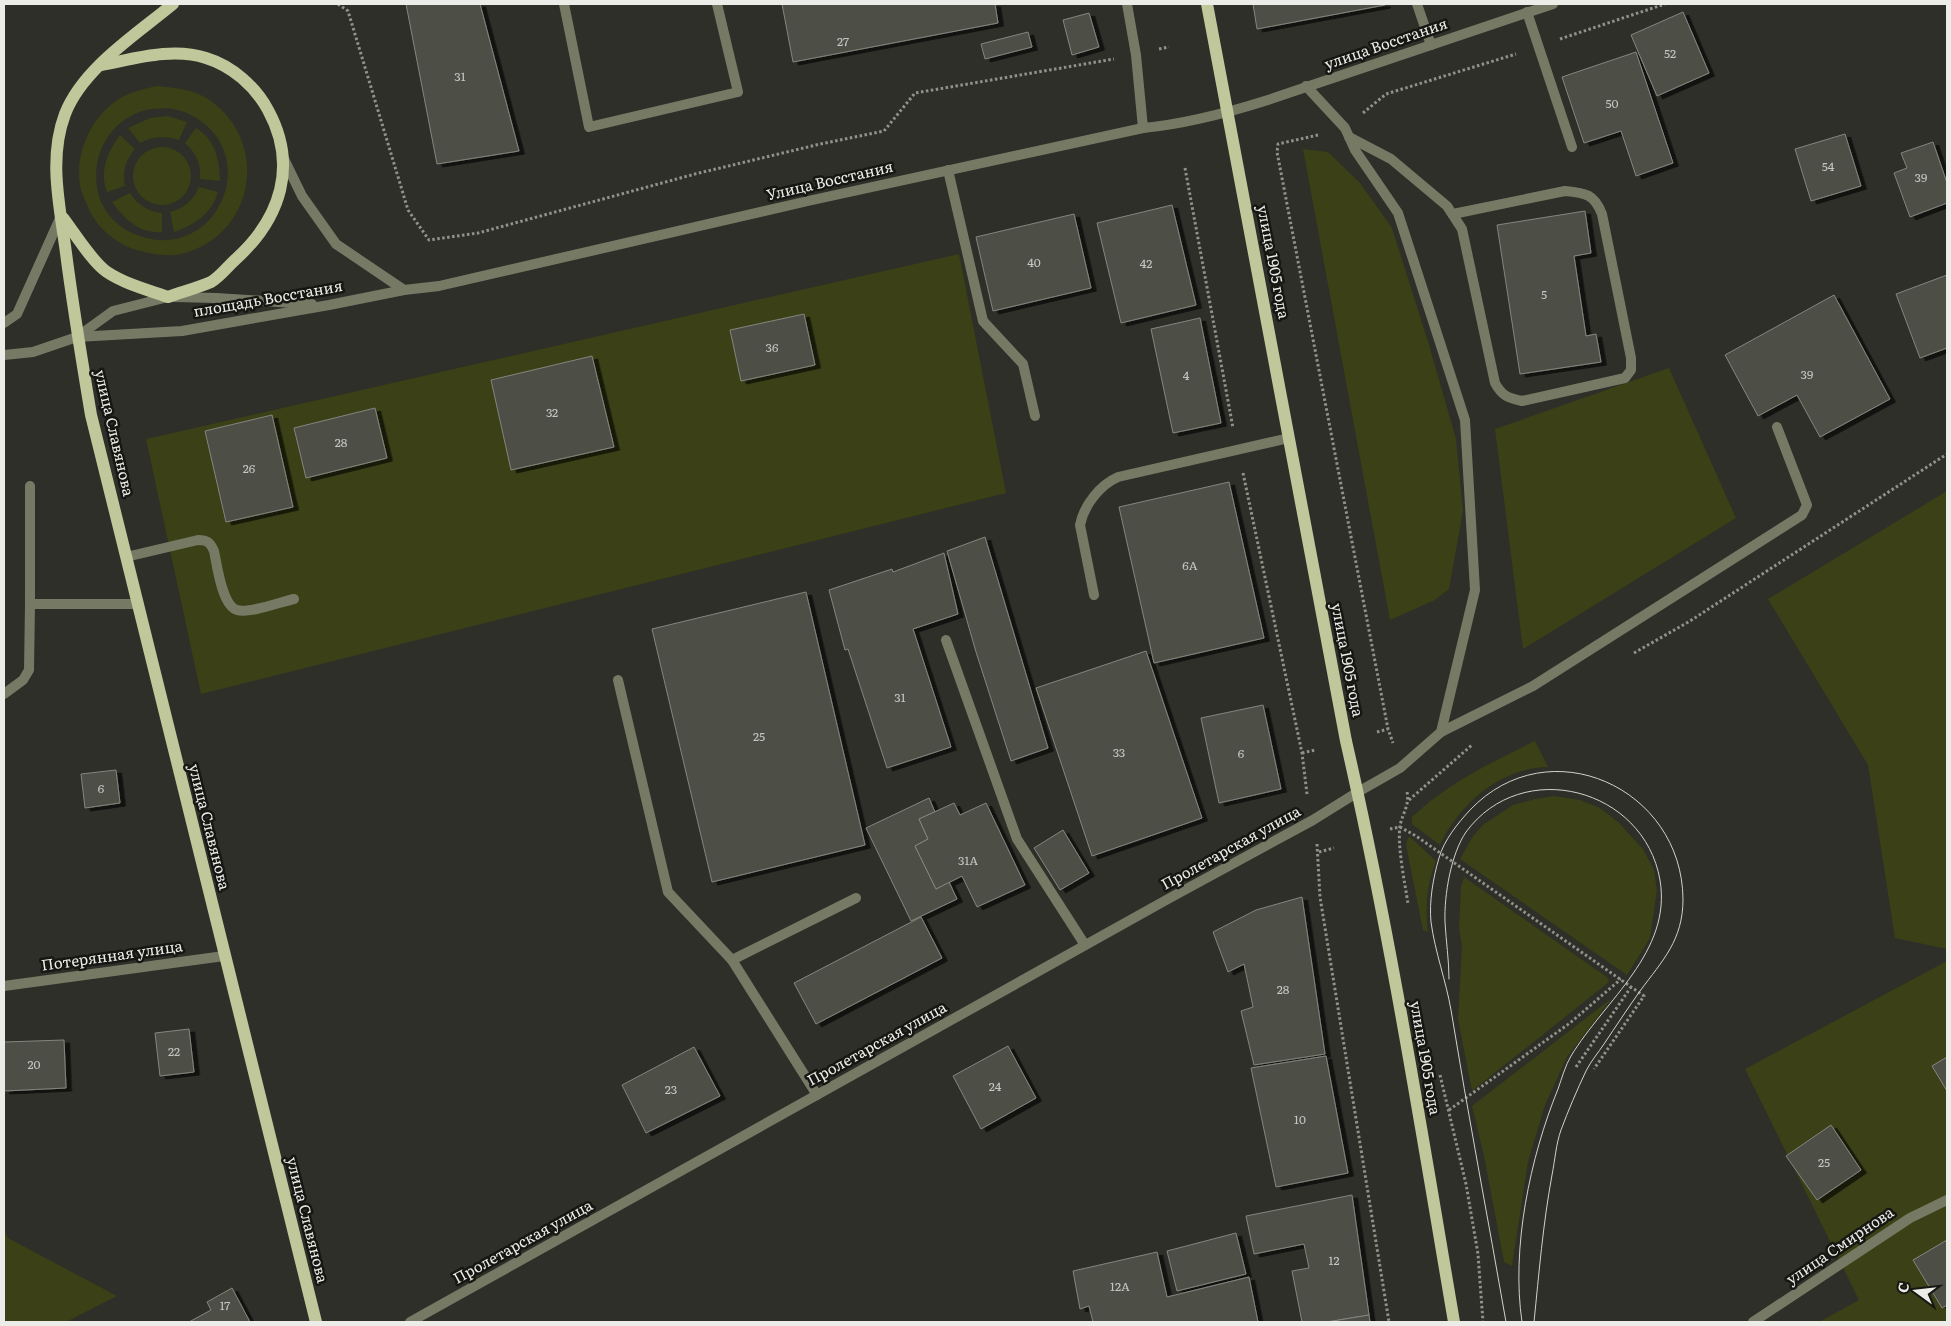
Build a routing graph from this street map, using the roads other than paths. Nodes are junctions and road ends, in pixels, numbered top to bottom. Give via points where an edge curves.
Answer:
1 (174, 4) edge
2 (564, 4) edge
3 (717, 4) edge
4 (1128, 4) edge
5 (1207, 4) edge
6 (1417, 4) edge
7 (1553, 4) edge
8 (1527, 12) junction
9 (1431, 44) junction
10 (98, 66) junction
11 (1306, 86) junction
12 (1228, 112) junction
13 (1143, 128) junction
14 (1347, 132) junction
15 (1572, 147) dead end
16 (284, 159) junction
17 (948, 170) junction
18 (1453, 214) junction
19 (61, 215) junction
20 (404, 290) junction
21 (168, 297) junction
22 (329, 305) junction
23 (4, 323) edge
24 (77, 337) junction
25 (4, 355) edge
26 (1035, 416) dead end
27 (1777, 427) dead end
28 (1289, 438) junction
29 (30, 486) dead end
30 (126, 556) junction
31 (1094, 594) dead end
32 (294, 599) dead end
33 (30, 604) junction
34 (138, 604) junction
35 (946, 640) dead end
36 (618, 680) dead end
37 (4, 694) edge
38 (1441, 732) junction
39 (1358, 792) junction
40 (856, 898) dead end
41 (1084, 946) junction
42 (224, 956) junction
43 (732, 960) junction
44 (4, 986) edge
45 (817, 1095) junction
46 (1947, 1200) edge
47 (413, 1321) edge
48 (316, 1322) edge
49 (1454, 1322) edge
50 (1753, 1322) edge

1 - 10 main road
2 - 3 street via 589,127 738,92
4 - 13 street
5 - 12 main road, улица 1905 года
6 - 9 street
7 - 8 street, улица Восстания
8 - 9 street, улица Восстания
8 - 15 street
9 - 11 street, улица Восстания
10 - 16 main road, площадь Восстания via 173,53 206,58 236,72 260,94 275,123
10 - 19 main road via 65,113 56,146
11 - 12 street, улица Восстания
11 - 14 street
12 - 13 street, Улица Восстания via 1177,125
12 - 28 main road, улица 1905 года
13 - 17 street, Улица Восстания
14 - 18 street via 1391,159 1448,206
14 - 38 street via 1355,150 1398,213 1465,420 1475,590
16 - 20 street, площадь Восстания via 302,196 336,244
16 - 21 main road, площадь Восстания via 279,196 263,229 212,281
17 - 20 street, Улица Восстания via 439,286
17 - 26 street via 983,321 1023,364
18 - 18 street via 1462,229 1495,383 1501,394 1522,401 1625,378 1631,370 1631,358 1597,200 1583,193 1565,191
19 - 21 main road via 106,271
19 - 23 street via 17,314
19 - 24 main road
20 - 22 street, площадь Восстания
21 - 22 street
21 - 24 street via 112,311
22 - 24 street, площадь Восстания via 182,331
24 - 25 street via 33,352
24 - 30 main road, улица Славянова via 91,415
27 - 38 street, Пролетарская улица via 1807,505 1802,515 1533,686
28 - 31 street via 1109,481 1086,507 1080,525
28 - 39 main road, улица 1905 года
29 - 33 street
30 - 32 street via 206,540 214,551 225,598 230,606 248,610
30 - 34 main road, улица Славянова
33 - 34 street
33 - 37 street via 29,670 23,680
34 - 42 main road, улица Славянова
35 - 41 street via 1017,839
36 - 43 street via 668,892
38 - 39 street, Пролетарская улица via 1400,768
39 - 41 street, Пролетарская улица
39 - 49 main road, улица 1905 года via 1400,1006
40 - 43 street
41 - 45 street, Пролетарская улица
42 - 44 street, Потерянная улица
42 - 48 main road, улица Славянова
43 - 45 street
45 - 47 street, Пролетарская улица
46 - 50 street, улица Смирнова via 1910,1218

